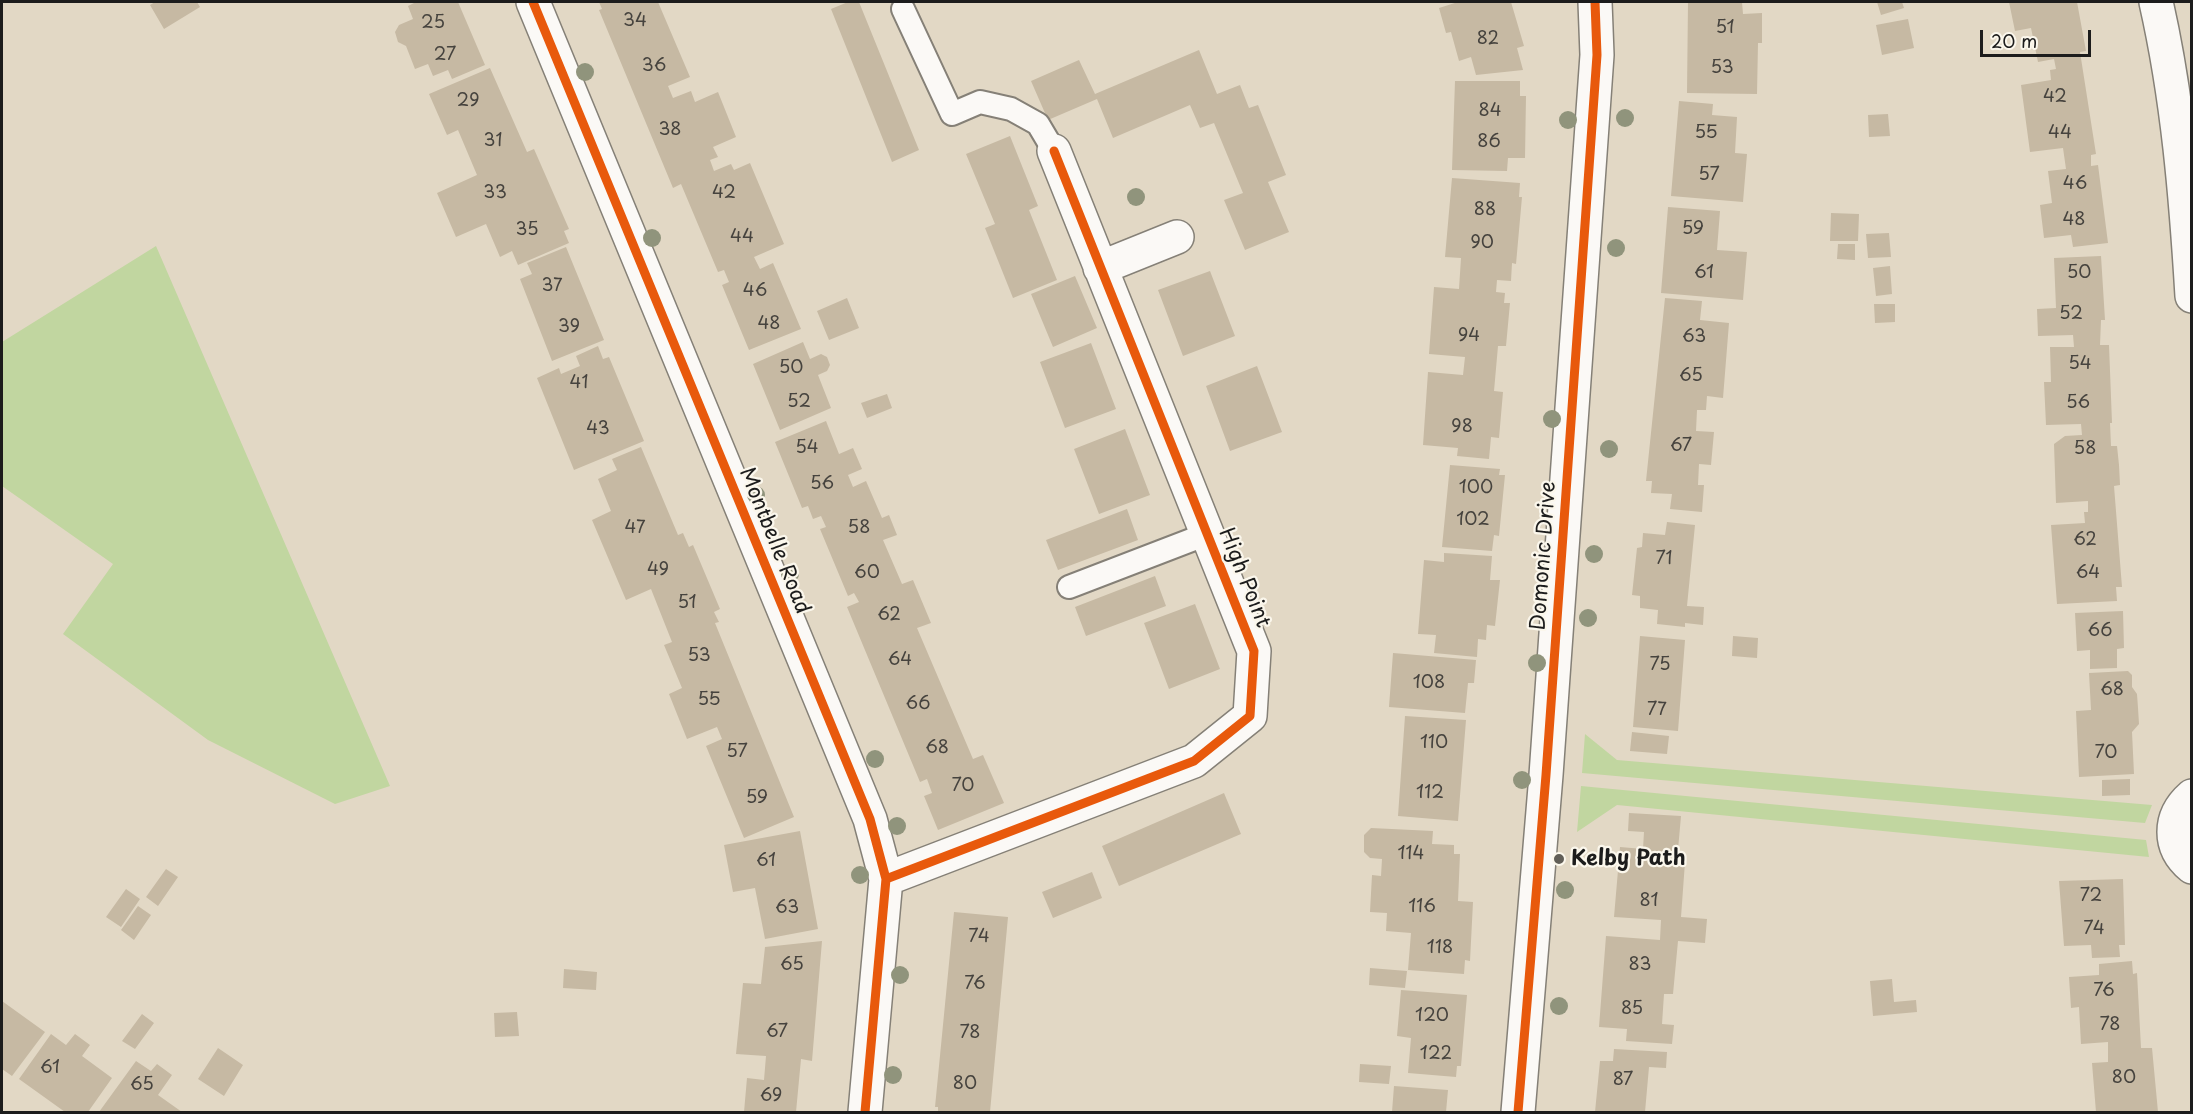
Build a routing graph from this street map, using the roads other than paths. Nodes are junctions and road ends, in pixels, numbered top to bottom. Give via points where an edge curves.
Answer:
1 (533, 2) edge
2 (1595, 2) edge
3 (2156, 2) edge
4 (903, 9) dead end
5 (1054, 151) joint
6 (1177, 237) dead end
7 (1100, 268) junction
8 (2192, 296) edge
9 (1207, 534) junction
10 (1070, 587) dead end
11 (2192, 796) edge
12 (2192, 867) edge
13 (886, 879) junction
14 (865, 1113) edge
15 (1518, 1113) edge

1 - 13 street, Montbelle Road via 870,819
2 - 15 street, Domonic Drive via 1597,55
3 - 8 street via 2186,189
4 - 5 lane via 952,114 980,102 1011,109 1038,124
5 - 7 street, High Point
6 - 7 street
7 - 9 street, High Point
9 - 10 lane
9 - 13 street, High Point via 1254,651 1250,716 1194,761
11 - 12 street via 2180,808 2172,835 2184,861
13 - 14 street, Montbelle Road

